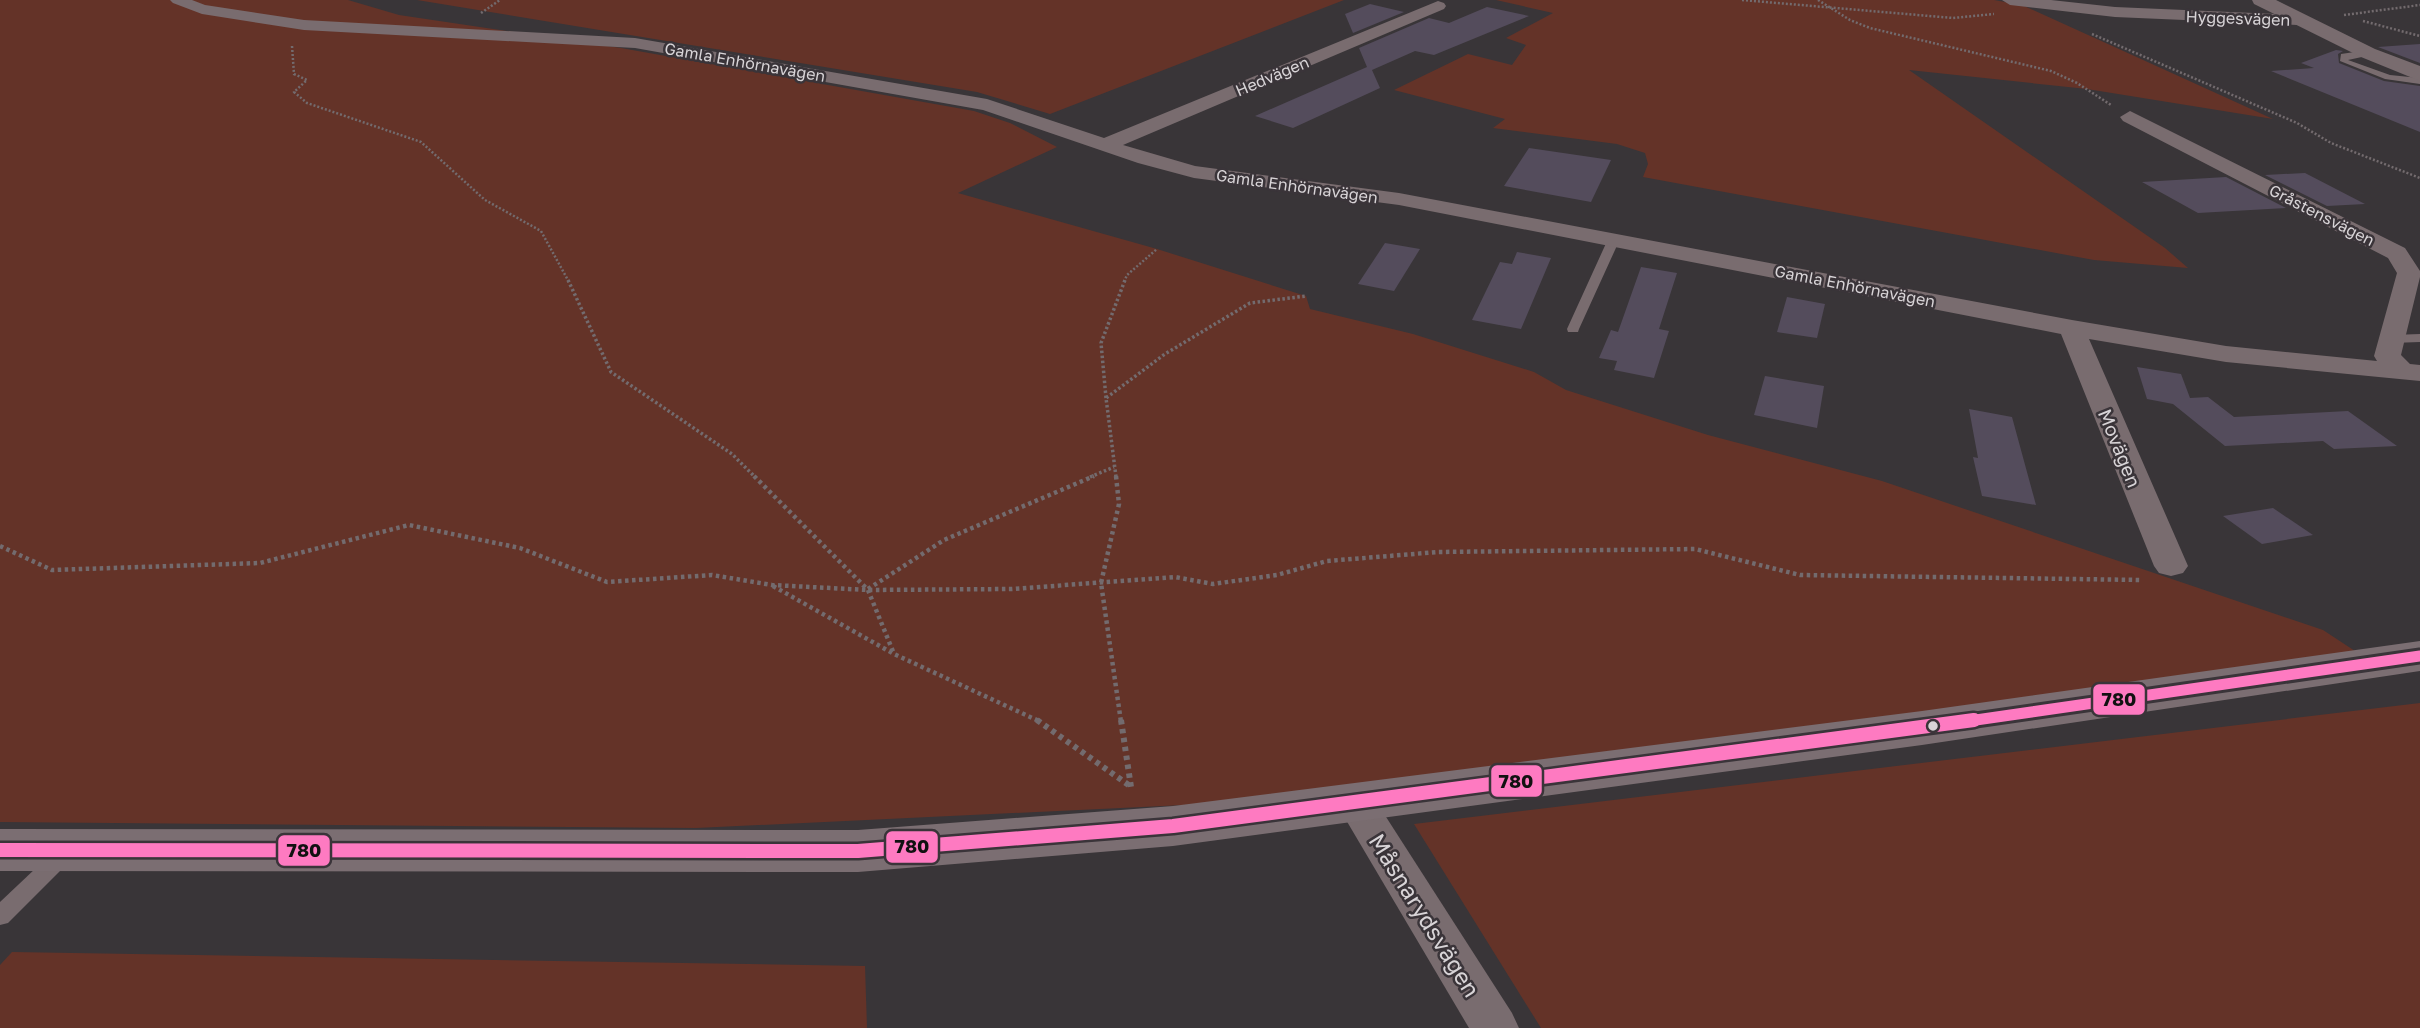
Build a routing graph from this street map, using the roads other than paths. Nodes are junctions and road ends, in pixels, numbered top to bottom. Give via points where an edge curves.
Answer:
1 (178, 0) edge
2 (2261, 0) edge
3 (2017, 1) edge
4 (1437, 6) dead end
5 (2298, 20) junction
6 (2368, 53) junction
7 (2420, 74) edge
8 (2420, 81) edge
9 (2130, 117) road end
10 (1105, 145) junction
11 (1614, 239) junction
12 (2073, 328) junction
13 (1573, 329) dead end
14 (2420, 338) edge
15 (2392, 339) junction
16 (2412, 373) edge
17 (2171, 566) road end
18 (2420, 656) edge
19 (1356, 803) junction
20 (0, 850) edge
21 (67, 850) junction
22 (0, 916) edge
23 (1495, 1028) edge

1 - 10 street, Gamla Enhörnavägen via 202,9 304,25 635,43 987,105
2 - 5 street
3 - 5 street, Hyggesvägen via 2115,12
4 - 10 street, Hedvägen
5 - 6 street
6 - 7 street
6 - 8 lane via 2344,56 2344,61 2388,77
9 - 15 street, Gråstensvägen via 2397,253 2409,273
10 - 11 street, Gamla Enhörnavägen via 1194,172 1399,200
11 - 12 street, Gamla Enhörnavägen
11 - 13 lane
12 - 16 street, Gamla Enhörnavägen via 2226,354
12 - 17 street, Movägen
14 - 15 lane
15 - 16 street, Gråstensvägen via 2387,356
18 - 19 main road
19 - 21 main road via 1173,826 858,851
19 - 23 street, Måsnarydsvägen
20 - 21 main road
21 - 22 lane

